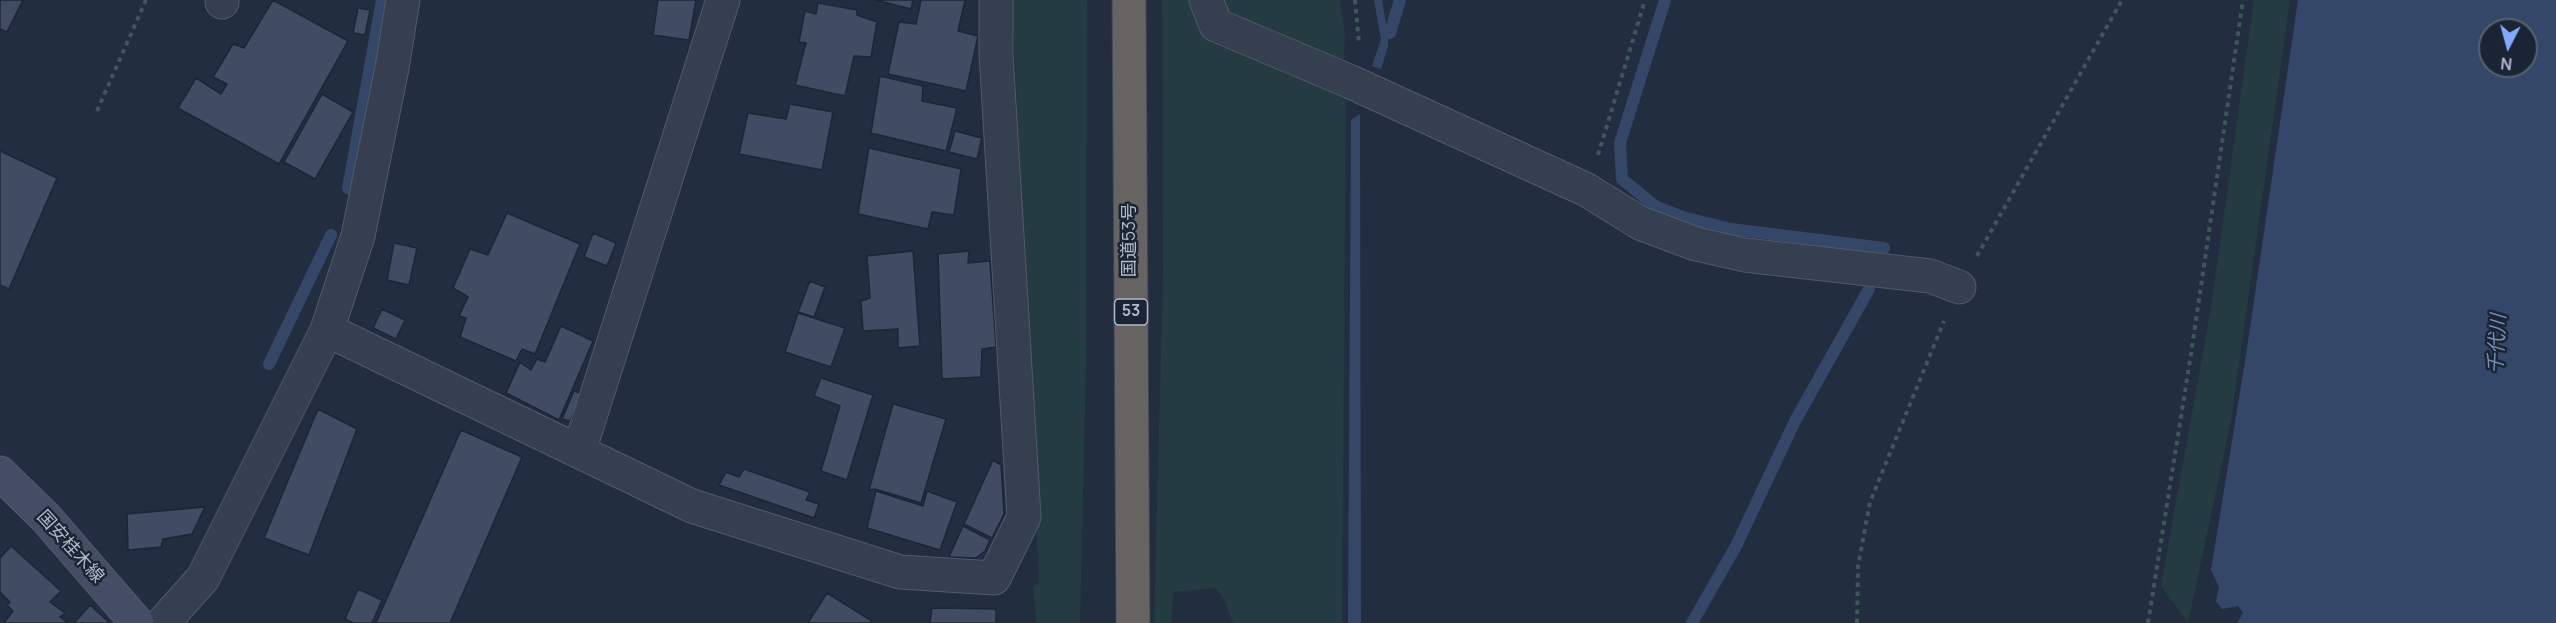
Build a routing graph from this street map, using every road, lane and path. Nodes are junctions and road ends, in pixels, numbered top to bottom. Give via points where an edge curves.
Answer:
1 (146, 0) edge
2 (403, 0) edge
3 (723, 0) edge
4 (996, 0) edge
5 (1129, 0) edge
6 (1206, 0) edge
7 (1646, 0) edge
8 (2243, 0) edge
9 (97, 111) dead end
10 (1587, 190) junction
11 (1959, 287) dead end
12 (327, 330) junction
13 (579, 451) junction
14 (0, 473) edge
15 (137, 623) edge
16 (163, 623) edge
17 (1132, 623) edge
18 (2148, 623) edge

1 - 9 path
2 - 12 street via 358,236
3 - 13 street
4 - 13 street via 1024,518 994,578 900,572 692,506
5 - 17 highway, 国道53号 / 53
6 - 10 street via 1216,25
7 - 10 path
8 - 18 path
10 - 11 street via 1640,223 1696,244 1745,255 1930,276
12 - 13 street
12 - 16 street via 203,578
14 - 15 main road, 国安桂木線 via 46,518

